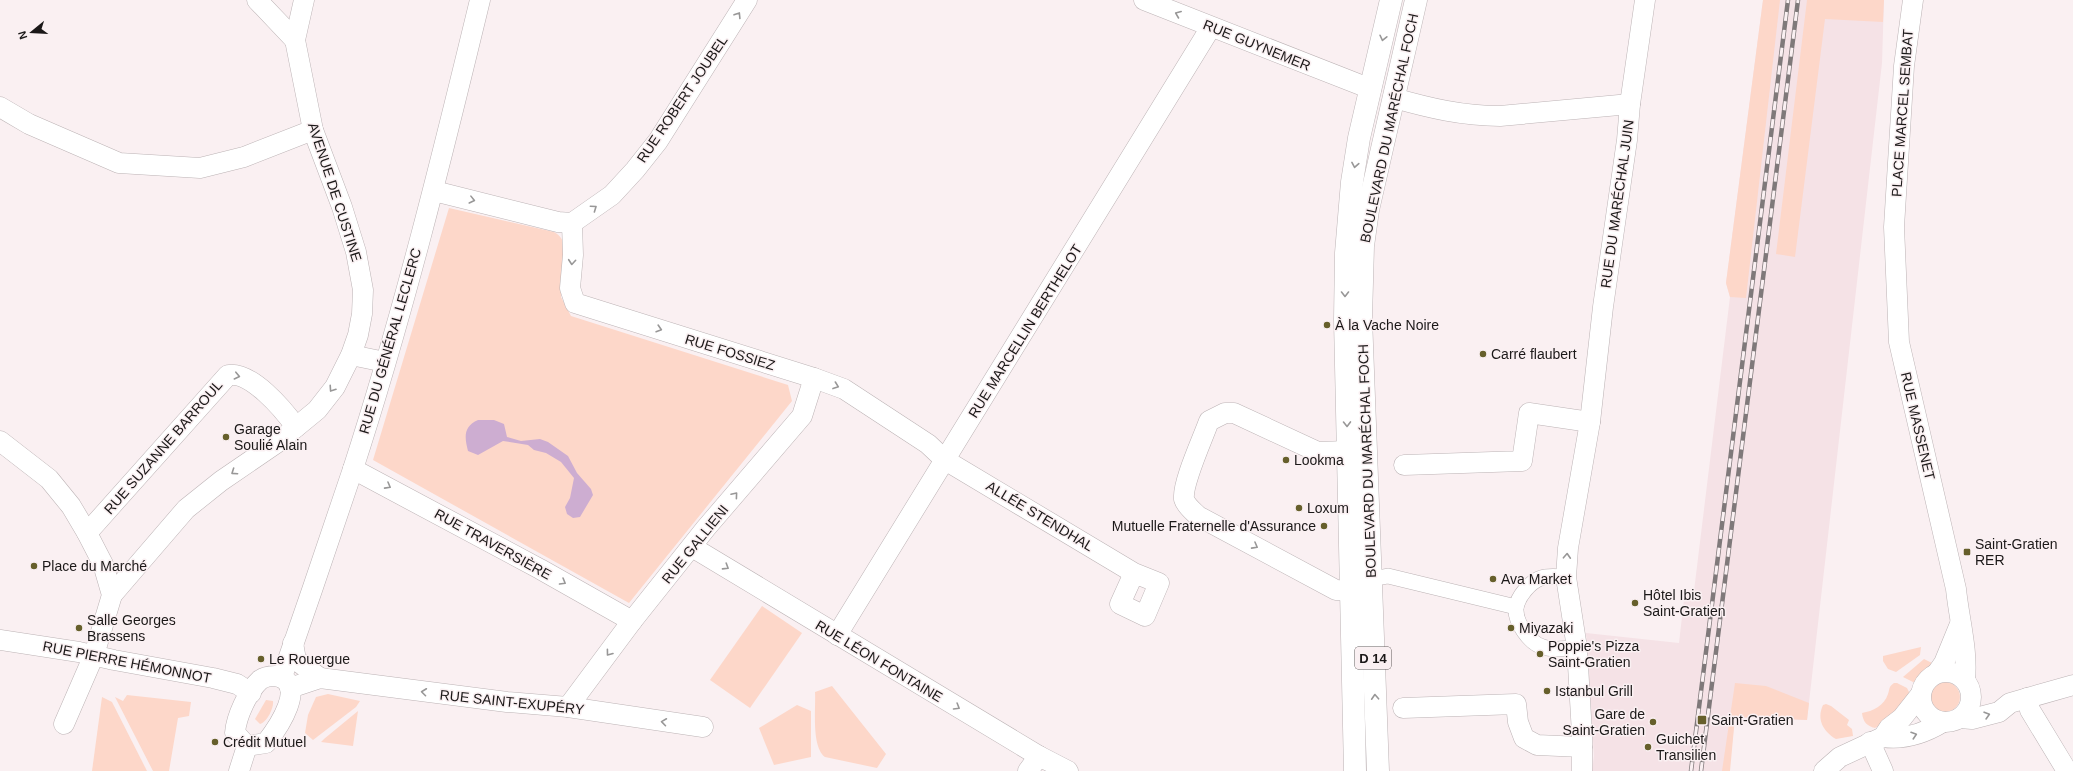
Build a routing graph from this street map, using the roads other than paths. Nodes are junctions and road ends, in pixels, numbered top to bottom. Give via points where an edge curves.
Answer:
1 (257, 0) edge
2 (304, 0) edge
3 (480, 0) edge
4 (747, 0) edge
5 (1144, 0) edge
6 (1391, 0) edge
7 (1416, 0) edge
8 (1645, 0) edge
9 (1913, 0) edge
10 (1211, 27) junction
11 (295, 40) junction
12 (1371, 89) junction
13 (1394, 98) junction
14 (1630, 104) junction
15 (0, 107) edge
16 (313, 130) junction
17 (434, 191) junction
18 (572, 223) junction
19 (1894, 227) joint
20 (351, 355) junction
21 (385, 362) junction
22 (814, 378) junction
23 (1590, 422) junction
24 (296, 427) junction
25 (0, 441) edge
26 (1348, 451) junction
27 (945, 460) junction
28 (1404, 465) dead end
29 (353, 469) junction
30 (88, 533) junction
31 (692, 547) junction
32 (1134, 573) dead end
33 (1566, 577) junction
34 (1372, 580) junction
35 (1350, 591) junction
36 (112, 595) junction
37 (1516, 607) junction
38 (632, 621) junction
39 (1960, 624) junction
40 (837, 635) junction
41 (0, 640) edge
42 (293, 643) junction
43 (1352, 648) junction
44 (1577, 648) junction
45 (94, 655) junction
46 (1938, 673) junction
47 (320, 678) junction
48 (286, 683) junction
49 (1967, 685) junction
50 (2073, 685) edge
51 (251, 692) junction
52 (1921, 694) junction
53 (2018, 701) junction
54 (568, 707) junction
55 (1403, 708) dead end
56 (1952, 720) junction
57 (64, 724) dead end
58 (703, 727) dead end
59 (1378, 736) junction
60 (1877, 739) junction
61 (247, 746) junction
62 (1582, 747) junction
63 (1033, 763) edge
64 (239, 771) edge
65 (1068, 771) edge
66 (1355, 771) edge
67 (1360, 771) edge
68 (1378, 771) edge
69 (1381, 771) edge
70 (1582, 771) edge
71 (1824, 771) edge
72 (1883, 771) edge
73 (2067, 771) edge

1 - 11 street
2 - 11 street, AVENUE DE CUSTINE
3 - 17 street, RUE DU GÉNÉRAL LECLERC
18 -> 4 street, RUE ROBERT JOUBEL via 612,194 658,141
10 -> 5 street, RUE GUYNEMER
6 -> 12 main road, BOULEVARD DU MARÉCHAL FOCH / D 14
7 - 13 main road, BOULEVARD DU MARÉCHAL FOCH
8 - 14 street
9 - 19 street, PLACE MARCEL SEMBAT via 1904,66
10 - 12 street, RUE GUYNEMER
10 - 27 street, RUE MARCELLIN BERTHELOT
11 - 16 street, AVENUE DE CUSTINE
12 -> 26 main road, BOULEVARD DU MARÉCHAL FOCH / D 14 via 1352,182 1347,236 1345,297
13 - 14 street, RUE DU MARÉCHAL JUIN via 1463,115 1478,116
13 - 34 main road, BOULEVARD DU MARÉCHAL FOCH via 1368,210 1362,270 1361,330
14 - 23 street, RUE DU MARÉCHAL JUIN
15 - 16 street via 29,124 119,163 200,168 244,157
16 - 20 street, AVENUE DE CUSTINE via 342,207 356,252 363,290 362,314
17 -> 18 street via 558,222
17 - 21 street, RUE DU GÉNÉRAL LECLERC
18 -> 22 street, RUE FOSSIEZ via 570,288 575,303
19 - 39 street, RUE MASSENET via 1899,342 1956,589
20 - 21 street
20 -> 24 street, AVENUE DE CUSTINE via 335,387 317,410
21 - 29 street, RUE DU GÉNÉRAL LECLERC
22 -> 27 street, RUE FOSSIEZ via 844,389 928,444
31 -> 22 street, RUE GALLIENI via 802,416
23 - 28 street via 1529,413 1522,461
33 -> 23 street, RUE DU MARÉCHAL JUIN via 1568,548
30 -> 24 street, RUE SUZANNE BARROUL via 228,375 243,377 259,388 282,408
24 -> 36 street, AVENUE DE CUSTINE via 186,509
25 - 30 street via 49,479 71,506
26 - 35 main road, BOULEVARD DU MARÉCHAL FOCH / D 14
26 -> 35 street via 1318,452 1234,414 1225,413 1209,421 1188,477 1184,500 1198,516 1336,590
27 - 32 street, ALLÉE STENDHAL
27 - 40 street, RUE MARCELLIN BERTHELOT
29 -> 38 street, RUE TRAVERSIÈRE via 540,568
29 - 42 street, RUE DU GÉNÉRAL LECLERC
30 - 36 street via 107,573
31 - 38 street, RUE GALLIENI
31 -> 40 street, RUE LÉON FONTAINE
33 - 37 street via 1542,577 1534,581 1524,590
33 - 44 street, RUE DU MARÉCHAL JUIN
34 - 37 street via 1388,576
59 -> 34 main road, BOULEVARD DU MARÉCHAL FOCH / D 14
35 - 43 main road, BOULEVARD DU MARÉCHAL FOCH / D 14
36 - 45 street
37 - 44 street via 1517,618 1523,630 1540,646 1550,649
38 -> 54 street, RUE GALLIENI
39 - 46 street
39 - 49 street
40 -> 63 street, RUE LÉON FONTAINE
41 - 45 street, RUE PIERRE HÉMONNOT
42 - 47 street, RUE SAINT-EXUPÉRY via 296,660
42 - 48 street, RUE DU GÉNÉRAL LECLERC
43 - 66 main road, BOULEVARD DU MARÉCHAL FOCH / D 14
43 - 67 main road, BOULEVARD DU MARÉCHAL FOCH / D 14
44 - 62 street, RUE DU MARÉCHAL JUIN
45 - 51 street, RUE PIERRE HÉMONNOT via 213,678 237,684
45 - 57 street
46 - 49 street via 1952,673
46 - 52 street via 1926,681
47 - 48 street, RUE SAINT-EXUPÉRY
54 -> 47 street, RUE SAINT-EXUPÉRY via 500,702
48 - 51 street via 275,676 261,680
48 - 61 street, RUE DU GÉNÉRAL LECLERC via 291,696 285,714 266,743
49 - 53 street via 1980,697
49 - 56 street via 1970,705
50 - 53 street
51 - 61 street via 236,728 239,739
52 - 56 street via 1924,710 1929,716
52 - 60 street via 1902,718
56 -> 53 street via 1972,719 1999,712
53 - 73 street via 2030,710
58 -> 54 street, RUE SAINT-EXUPÉRY
55 - 62 street via 1516,704 1518,722 1524,738 1537,744
60 -> 56 street via 1909,737
59 - 68 main road, BOULEVARD DU MARÉCHAL FOCH / D 14
59 - 69 main road, BOULEVARD DU MARÉCHAL FOCH / D 14
60 - 71 street via 1835,759
60 - 72 street
61 - 64 street
62 - 70 street, RUE DU MARÉCHAL JUIN
63 - 65 street, RUE LÉON FONTAINE

